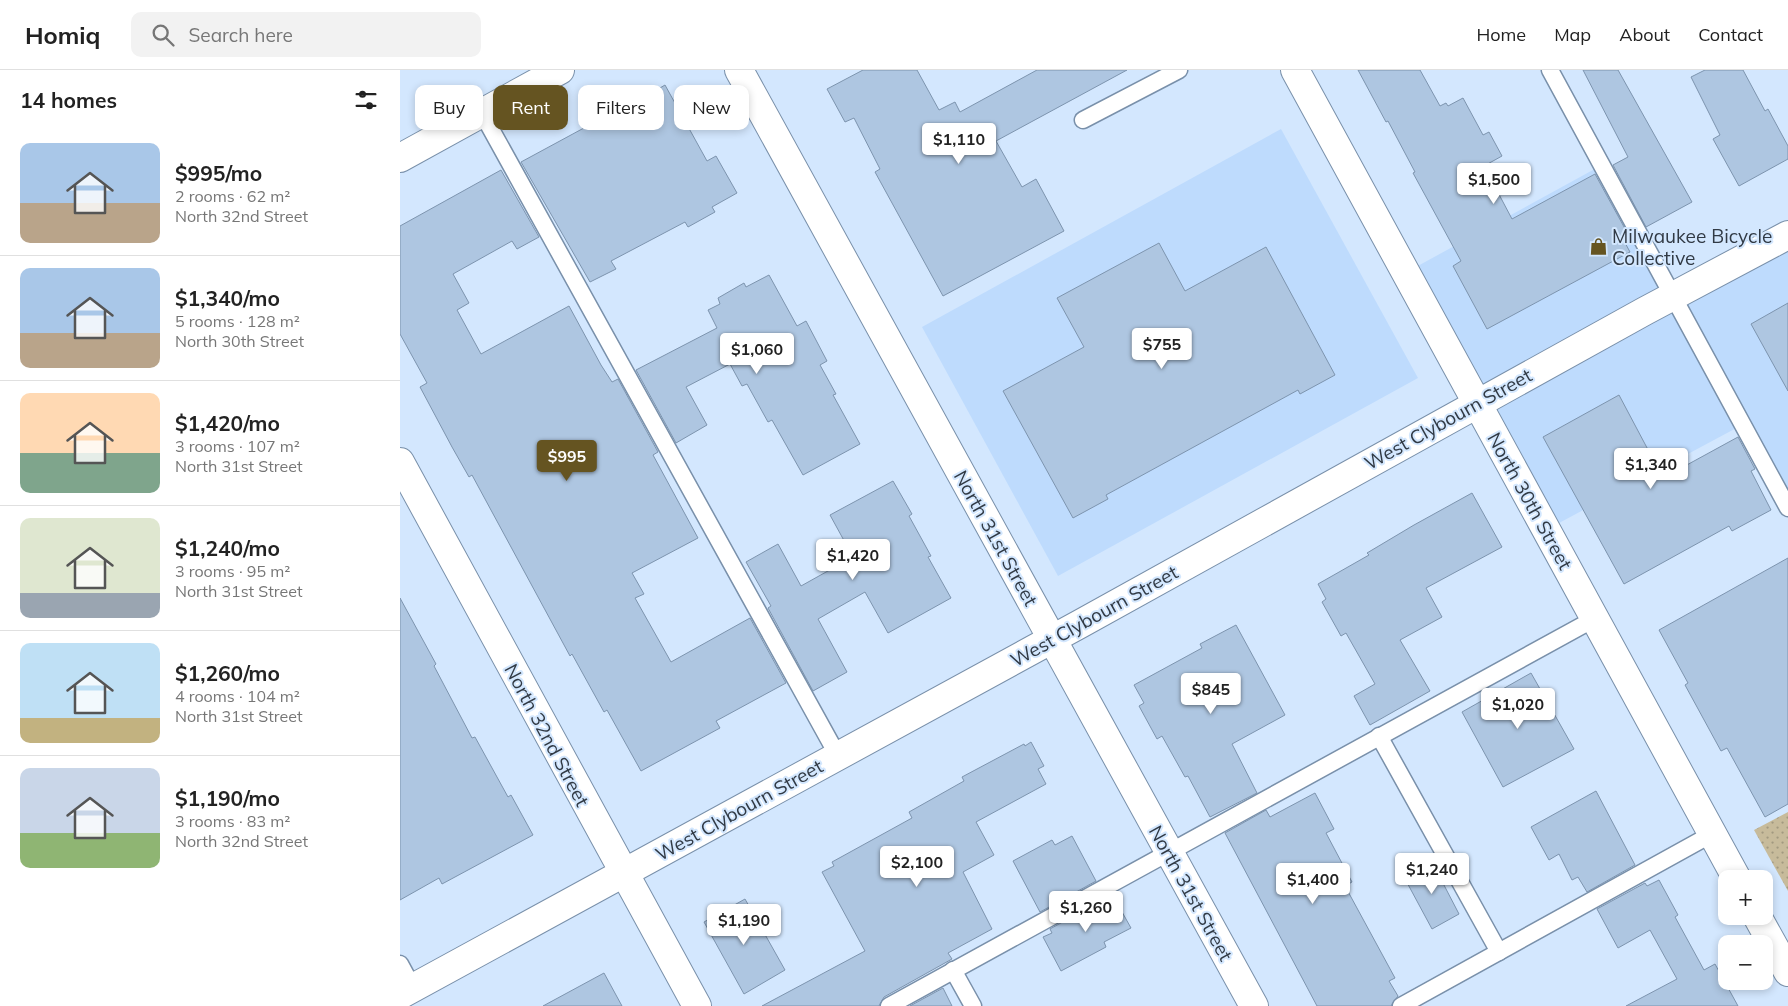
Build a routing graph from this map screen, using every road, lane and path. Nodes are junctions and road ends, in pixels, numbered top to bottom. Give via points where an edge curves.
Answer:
1 (560, 70) edge
2 (739, 70) edge
3 (1179, 70) edge
4 (1295, 70) edge
5 (1550, 70) edge
6 (483, 112) edge
7 (483, 115) edge
8 (1083, 120) dead end
9 (451, 130) edge
10 (400, 158) edge
11 (1788, 235) edge
12 (1673, 296) junction
13 (1477, 404) junction
14 (400, 462) edge
15 (1788, 508) edge
16 (1594, 619) junction
17 (1052, 639) junction
18 (1379, 736) junction
19 (838, 756) junction
20 (1712, 834) junction
21 (1168, 851) junction
22 (1732, 870) edge
23 (624, 872) junction
24 (1762, 925) edge
25 (1499, 952) junction
26 (400, 964) edge
27 (953, 970) junction
28 (1788, 972) edge
29 (407, 992) edge
30 (697, 1006) edge
31 (889, 1006) edge
32 (973, 1006) edge
33 (1254, 1006) edge
34 (1401, 1006) edge

1 - 6 street
2 - 17 street, North 31st Street
3 - 8 lane
4 - 13 street, North 30th Street
5 - 12 lane
7 - 19 lane
9 - 10 street
11 - 12 street, West Clybourn Street
12 - 13 street, West Clybourn Street
12 - 15 lane
13 - 16 street, North 30th Street
13 - 17 street, West Clybourn Street
14 - 23 street, North 32nd Street
16 - 18 lane
16 - 20 street, North 30th Street
17 - 19 street, West Clybourn Street
17 - 21 street, North 31st Street
18 - 21 lane
18 - 25 lane
19 - 23 street, West Clybourn Street
20 - 22 street, North 30th Street
20 - 25 lane
21 - 27 lane
21 - 33 street, North 31st Street
23 - 29 street, West Clybourn Street
23 - 30 street, North 32nd Street
24 - 28 street
25 - 34 lane
26 - 29 lane
27 - 31 lane
27 - 32 lane

